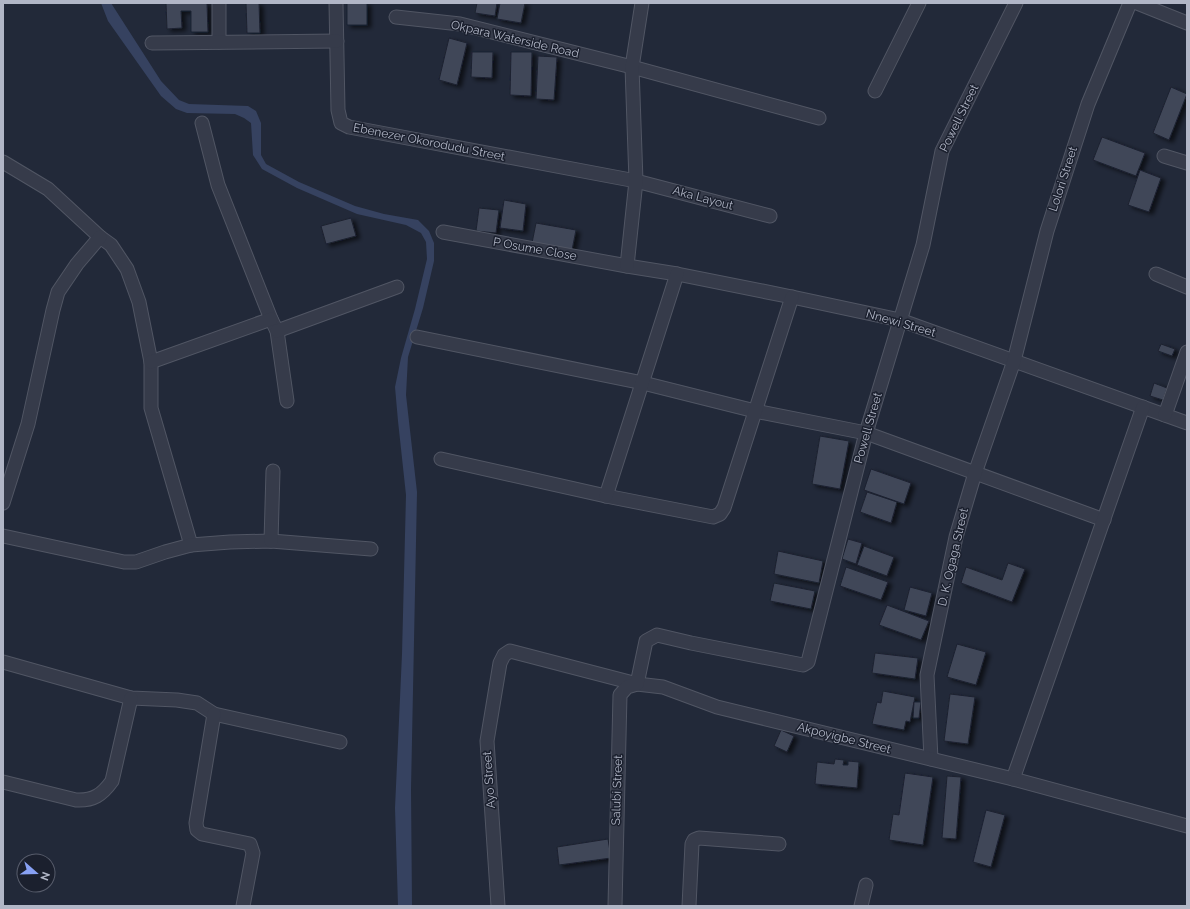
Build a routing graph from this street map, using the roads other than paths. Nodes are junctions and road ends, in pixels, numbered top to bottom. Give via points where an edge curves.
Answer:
1 (219, 3) edge
2 (336, 3) edge
3 (642, 3) edge
4 (919, 3) edge
5 (1016, 3) edge
6 (1130, 3) edge
7 (1137, 3) edge
8 (396, 17) dead end
9 (1187, 23) edge
10 (336, 41) junction
11 (219, 42) junction
12 (152, 43) dead end
13 (632, 67) junction
14 (875, 91) dead end
15 (819, 118) dead end
16 (202, 124) dead end
17 (1164, 156) dead end
18 (3, 162) edge
19 (1187, 163) edge
20 (636, 180) junction
21 (770, 216) dead end
22 (443, 232) dead end
23 (100, 237) junction
24 (626, 266) junction
25 (677, 274) junction
26 (1156, 274) dead end
27 (1187, 286) edge
28 (397, 287) dead end
29 (792, 297) junction
30 (271, 319) junction
31 (900, 320) junction
32 (277, 332) junction
33 (417, 337) dead end
34 (1187, 352) edge
35 (1014, 361) junction
36 (151, 362) junction
37 (643, 383) junction
38 (287, 401) dead end
39 (1144, 407) junction
40 (755, 411) junction
41 (1165, 415) junction
42 (1187, 423) edge
43 (866, 433) junction
44 (441, 459) dead end
45 (273, 471) dead end
46 (975, 473) junction
47 (606, 496) junction
48 (3, 503) edge
49 (1104, 520) junction
50 (3, 536) edge
51 (271, 541) junction
52 (191, 546) junction
53 (371, 549) dead end
54 (504, 655) joint
55 (3, 662) edge
56 (637, 684) junction
57 (131, 698) junction
58 (214, 714) junction
59 (340, 742) dead end
60 (931, 759) junction
61 (1014, 779) junction
62 (3, 782) edge
63 (1187, 826) edge
64 (778, 844) dead end
65 (866, 885) dead end
66 (243, 906) edge
67 (498, 906) edge
68 (615, 906) edge
69 (689, 906) edge
70 (861, 906) edge

1 - 11 street
2 - 10 street, Ebenezer Okorodudu Street
3 - 13 street
4 - 14 street
5 - 31 street, Powell Street via 942,150 923,245
6 - 35 street, Lolori Street via 1088,104 1046,231
7 - 9 street
8 - 13 street, Okpara Waterside Road via 460,24
10 - 11 street
10 - 20 street, Ebenezer Okorodudu Street via 340,124
11 - 12 street
13 - 15 street, Okpara Waterside Road
13 - 20 street
16 - 30 street via 218,185
17 - 19 street
18 - 23 street via 48,189
20 - 21 street, Aka Layout
20 - 24 street
22 - 24 street, P Osume Close
23 - 36 street via 111,245 127,269 139,302
23 - 48 street via 58,292 28,424
24 - 25 street, Nnewi Street
25 - 29 street, Nnewi Street
25 - 37 street
26 - 27 street
28 - 32 street
29 - 31 street, Nnewi Street
29 - 40 street
30 - 32 street
30 - 36 street
31 - 35 street, Nnewi Street
31 - 43 street, Powell Street
32 - 38 street
33 - 37 street
34 - 41 street
35 - 39 street, Nnewi Street
35 - 46 street, D. K. Ogaga Street
36 - 52 street via 151,408
37 - 40 street
37 - 47 street
39 - 41 street, Nnewi Street
39 - 49 street
40 - 43 street
40 - 47 street via 720,514 713,517
41 - 42 street, Nnewi Street
43 - 46 street
43 - 56 street, Powell Street via 808,662 803,665 657,635 646,641
44 - 47 street
45 - 51 street
46 - 49 street
46 - 60 street, D. K. Ogaga Street via 956,537 927,675
49 - 61 street
50 - 52 street via 124,562 136,562
51 - 52 street
51 - 53 street
54 - 56 street, Akpoyigbe Street via 510,651
54 - 67 street, Ayo Street via 500,663 487,741
55 - 57 street
56 - 60 street, Akpoyigbe Street via 663,687 717,707
56 - 68 street, Salubi Street via 627,687 620,696
57 - 58 street via 197,703
57 - 62 street via 112,781 98,796 76,800
58 - 59 street
58 - 66 street via 196,823 197,830 202,834 250,844 253,852
60 - 61 street, Akpoyigbe Street
61 - 63 street, Akpoyigbe Street
64 - 69 street via 699,838 694,840
65 - 70 street

